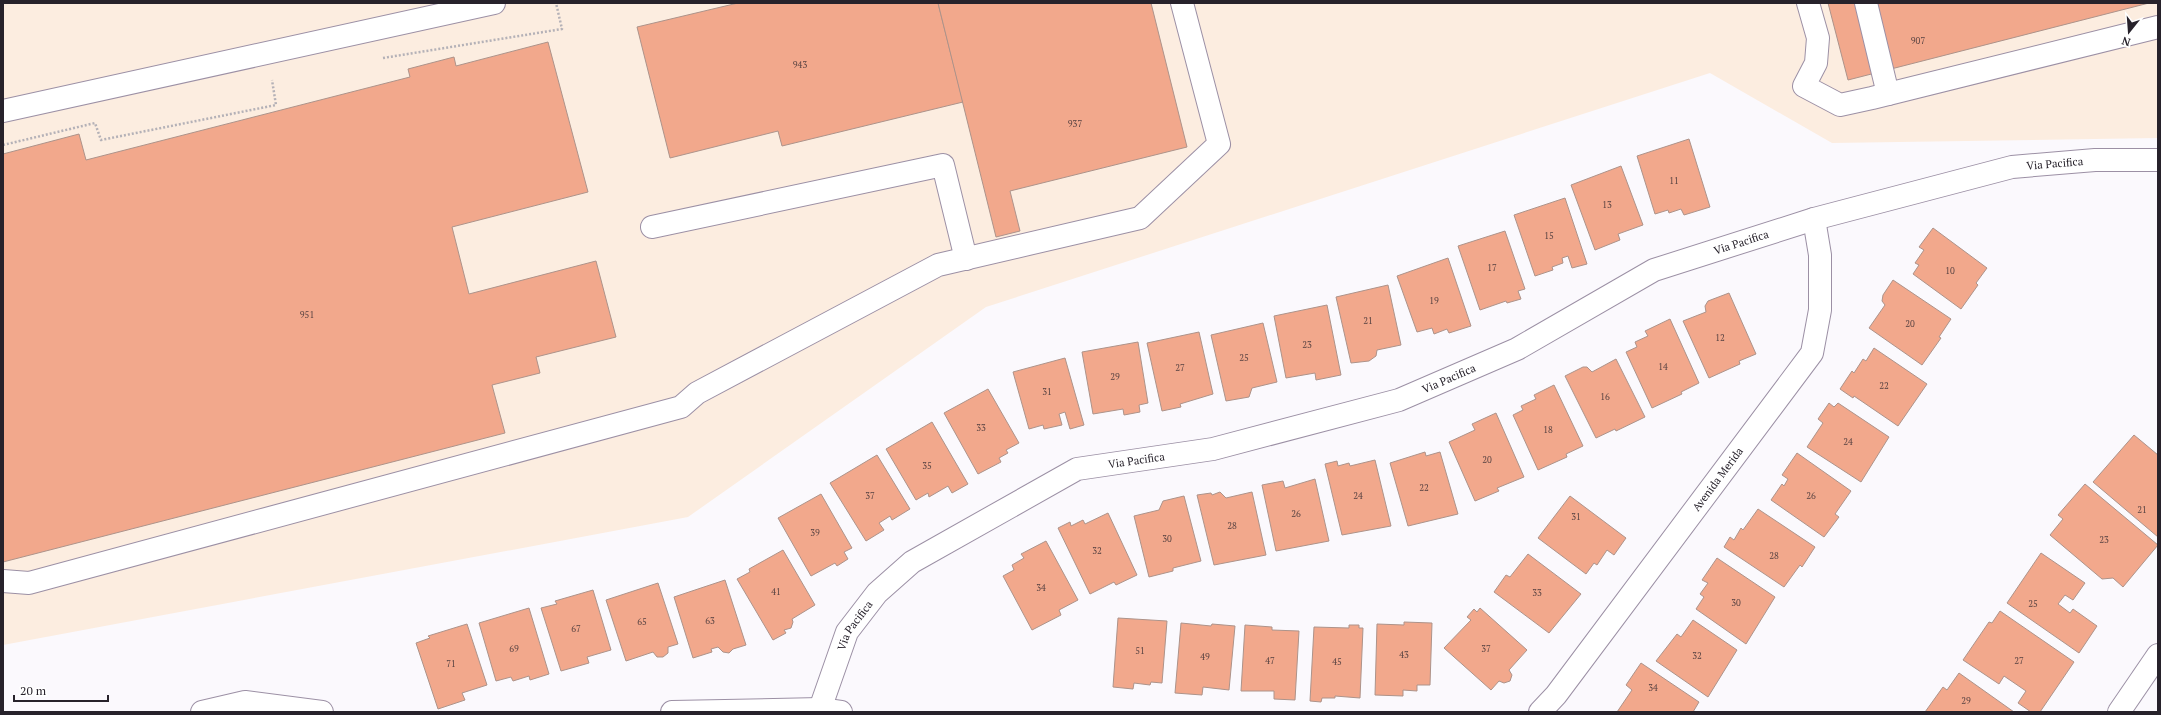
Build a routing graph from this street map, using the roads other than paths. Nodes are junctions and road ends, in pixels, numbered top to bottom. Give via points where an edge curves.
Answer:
1 (494, 3) edge
2 (1182, 3) edge
3 (1808, 3) edge
4 (1866, 3) edge
5 (2158, 27) edge
6 (1888, 94) junction
7 (3, 111) edge
8 (2158, 160) edge
9 (1814, 219) junction
10 (652, 227) dead end
11 (966, 258) junction
12 (3, 581) edge
13 (2158, 655) edge
14 (820, 709) junction
15 (202, 712) edge
16 (322, 712) edge
17 (672, 712) edge
18 (841, 712) edge
19 (1540, 712) edge
20 (2119, 712) edge

1 - 7 street
2 - 11 street via 1219,144 1140,218
3 - 6 street via 1818,38 1816,63 1804,86 1840,105
4 - 6 street
5 - 6 street
8 - 9 street, Via Pacifica via 2095,160 2012,167
9 - 14 street, Via Pacifica via 1654,270 1517,349 1399,400 1213,449 1076,470 912,562 877,593 847,632
9 - 19 street, Avenida Merida via 1820,256 1820,310 1812,352 1556,695
10 - 11 street via 943,164
11 - 12 street via 938,265 697,393 681,407 29,583
13 - 20 street
14 - 17 street
14 - 18 street
15 - 16 street via 245,702

